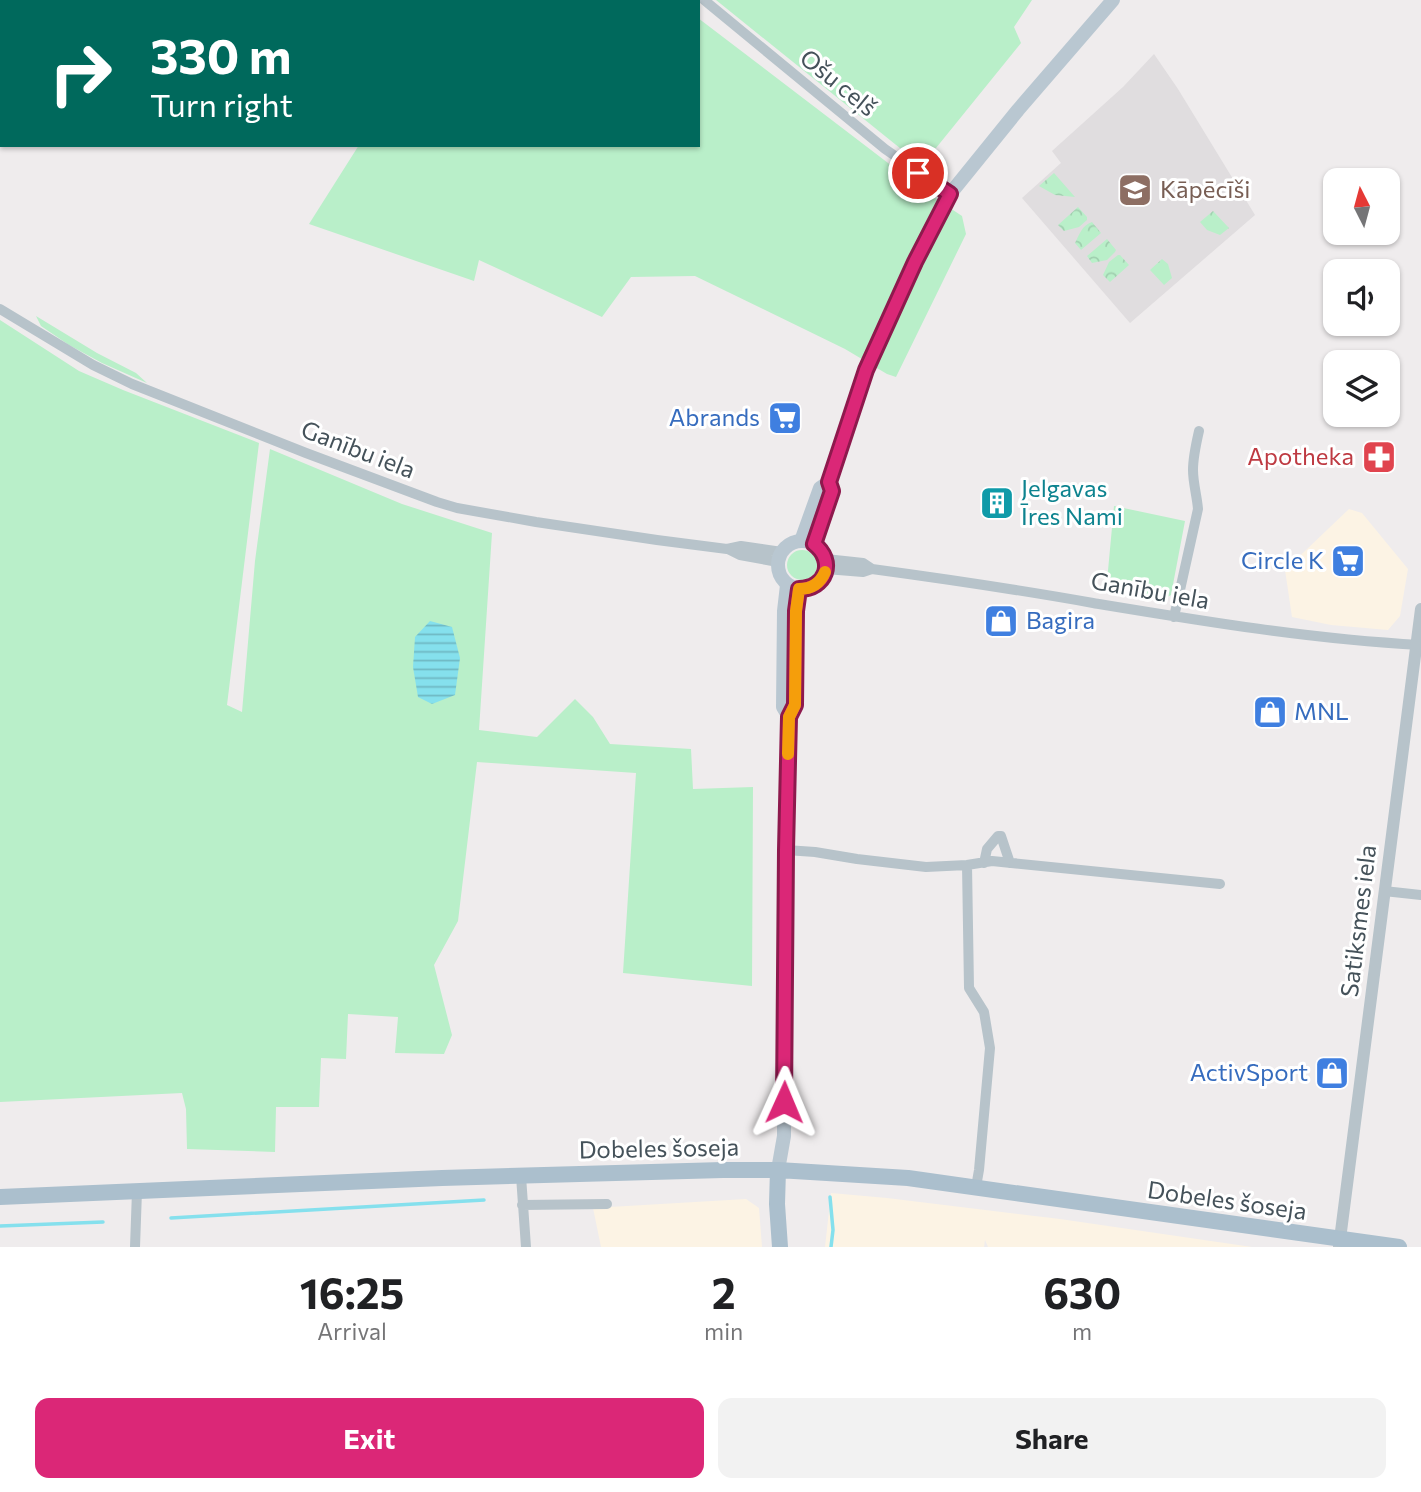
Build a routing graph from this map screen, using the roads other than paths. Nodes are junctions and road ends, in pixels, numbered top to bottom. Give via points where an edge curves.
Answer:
1 (704, 0) edge
2 (1113, 0) edge
3 (950, 194) junction
4 (0, 309) edge
5 (1199, 431) dead end
6 (807, 543) junction
7 (780, 557) junction
8 (826, 564) junction
9 (793, 587) junction
10 (1421, 609) edge
11 (1174, 617) junction
12 (1418, 645) edge
13 (786, 850) junction
14 (984, 863) junction
15 (1010, 863) junction
16 (967, 865) junction
17 (1220, 884) dead end
18 (1384, 891) junction
19 (1421, 895) edge
20 (778, 1170) junction
21 (521, 1176) junction
22 (976, 1187) junction
23 (137, 1191) junction
24 (0, 1197) edge
25 (607, 1204) dead end
26 (522, 1205) junction
27 (1340, 1243) edge
28 (135, 1247) edge
29 (526, 1247) edge
30 (780, 1247) edge
31 (1399, 1247) edge

1 - 3 street, Ošu ceļš via 885,149
2 - 3 main road
3 - 6 main road via 866,370 829,482 820,488
4 - 7 street, Ganību iela via 132,384 437,502 536,522 727,549 741,546
5 - 11 street via 1193,472 1198,509
6 - 7 main road via 790,544
6 - 8 main road via 821,550
7 - 9 main road via 780,575
8 - 9 main road via 824,576 813,587
8 - 11 street, Ganību iela
9 - 13 main road via 784,611 783,707 789,717
10 - 12 street, Satiksmes iela
11 - 12 street, Ganību iela
12 - 18 street, Satiksmes iela
13 - 16 street via 926,867
13 - 20 main road via 784,1129
14 - 15 street
14 - 15 street via 987,849 998,836
14 - 16 street
15 - 17 street
16 - 22 street via 970,988 984,1012 990,1048
18 - 19 street
18 - 27 street, Satiksmes iela
20 - 21 main road, Dobeles šoseja
20 - 22 main road, Dobeles šoseja
20 - 30 main road
21 - 23 main road, Dobeles šoseja
21 - 26 street
22 - 27 main road, Dobeles šoseja
23 - 24 main road, Dobeles šoseja
23 - 28 street
25 - 26 street
26 - 29 street
27 - 31 main road, Dobeles šoseja

